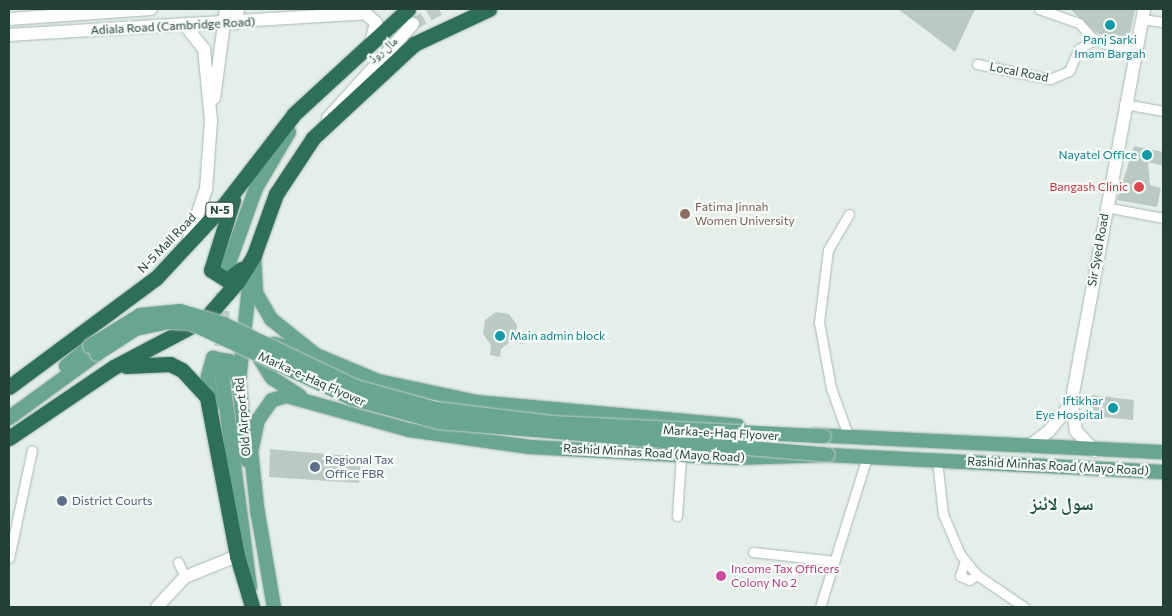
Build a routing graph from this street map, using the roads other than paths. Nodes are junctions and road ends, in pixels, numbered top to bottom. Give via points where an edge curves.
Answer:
1 (151, 9) edge
2 (226, 9) edge
3 (238, 9) edge
4 (408, 9) tunnel mouth
5 (489, 9) edge
6 (1039, 9) edge
7 (88, 10) edge
8 (1143, 14) edge
9 (9, 19) edge
10 (1163, 22) edge
11 (230, 23) junction
12 (413, 24) tunnel mouth
13 (185, 25) junction
14 (9, 35) edge
15 (372, 39) junction
16 (1095, 40) junction
17 (1135, 52) junction
18 (977, 64) dead end
19 (311, 98) junction
20 (1124, 104) junction
21 (1163, 111) edge
22 (211, 121) junction
23 (313, 138) junction
24 (238, 187) junction
25 (1105, 207) junction
26 (848, 214) dead end
27 (1163, 218) edge
28 (183, 250) junction
29 (254, 255) junction
30 (226, 274) dead end
31 (94, 350) junction
32 (316, 355) junction
33 (114, 367) junction
34 (221, 367) tunnel mouth
35 (239, 381) junction
36 (9, 387) edge
37 (303, 397) junction
38 (1071, 404) junction
39 (9, 407) edge
40 (213, 411) junction
41 (9, 418) edge
42 (824, 436) junction
43 (9, 438) edge
44 (849, 438) junction
45 (1028, 447) junction
46 (32, 450) dead end
47 (1095, 451) junction
48 (1163, 452) edge
49 (828, 455) junction
50 (681, 456) junction
51 (867, 457) junction
52 (937, 460) junction
53 (1163, 472) edge
54 (258, 516) junction
55 (677, 516) dead end
56 (753, 552) dead end
57 (237, 556) junction
58 (9, 558) edge
59 (835, 561) junction
60 (965, 561) junction
61 (178, 562) dead end
62 (977, 575) junction
63 (185, 577) junction
64 (157, 607) edge
65 (252, 607) edge
66 (274, 607) edge
67 (820, 607) edge
68 (1024, 607) edge

1 - 7 main road, Adiala Road (Cambridge Road)
2 - 11 main road
3 - 11 main road
4 - 15 highway, N-5 Mall Road / N-5
5 - 23 highway, مال روڈ via 414,44
6 - 16 street via 1079,23
7 - 9 main road, Adiala Road (Cambridge Road)
8 - 10 street
8 - 17 main road, Sir Syed Road
11 - 13 main road, Adiala Road (Cambridge Road)
11 - 15 main road, Adiala Road (Cambridge Road) via 365,13 376,23
11 - 22 main road
12 - 23 main road via 345,95
13 - 14 main road, Adiala Road (Cambridge Road)
13 - 22 main road via 204,49
15 - 19 highway, N-5 Mall Road / N-5
16 - 17 street
16 - 18 street, Local Road via 1079,49 1069,71 1061,77 1050,79
17 - 20 main road, Sir Syed Road
19 - 24 highway, N-5 Mall Road / N-5 via 261,151
19 - 30 main road via 256,188
20 - 21 street
20 - 25 main road, Sir Syed Road
22 - 28 main road via 206,189
23 - 29 highway, مال روڈ via 276,194
24 - 28 highway, N-5 Mall Road / N-5
24 - 29 highway via 211,270 221,279 232,279
25 - 27 street
25 - 38 main road, Sir Syed Road
26 - 44 street via 828,250 819,322 831,388
28 - 36 highway, N-5 Mall Road / N-5 via 127,302
29 - 32 main road, Rashid Minhas Road (Mayo Road) via 253,277 262,307 280,328
29 - 33 highway via 220,305 205,319
29 - 35 main road, Old Airport Rd
31 - 39 main road, Marka-e-Haq Flyover
31 - 41 main road, Marka-e-Haq Flyover
31 - 42 main road, Marka-e-Haq Flyover, bridge via 140,315 180,311 224,324 356,387 436,410 554,423
31 - 49 main road, Marka-e-Haq Flyover, bridge via 136,329 170,322 190,323 344,395 439,422
32 - 37 main road via 274,344 262,350 262,368
32 - 42 main road, Rashid Minhas Road (Mayo Road) via 378,381 430,395
33 - 40 highway via 170,364 196,383
33 - 43 highway
34 - 65 main road
35 - 40 main road via 229,361 213,358 208,376
35 - 54 main road, Old Airport Rd via 243,444
37 - 50 main road, Rashid Minhas Road (Mayo Road) via 441,436 530,447
37 - 54 main road, Rashid Minhas Road (Mayo Road) via 272,400 258,420 251,452
38 - 45 main road, Sir Syed Road via 1050,431
38 - 47 main road, Sir Syed Road via 1076,431
40 - 57 highway
42 - 44 main road, Rashid Minhas Road (Mayo Road)
44 - 45 main road, Rashid Minhas Road (Mayo Road)
45 - 47 main road, Rashid Minhas Road (Mayo Road)
46 - 58 street
47 - 48 main road, Rashid Minhas Road (Mayo Road)
49 - 50 main road, Rashid Minhas Road (Mayo Road) via 784,459
49 - 51 main road, Rashid Minhas Road (Mayo Road)
50 - 55 street
51 - 52 main road, Rashid Minhas Road (Mayo Road)
51 - 59 street
52 - 53 main road, Rashid Minhas Road (Mayo Road)
52 - 60 street via 944,514
54 - 66 main road, Old Airport Rd
56 - 59 street
57 - 63 main road
57 - 65 highway
59 - 67 street
60 - 62 street
60 - 62 street via 960,576 969,580
61 - 63 street
62 - 68 street
63 - 64 main road

